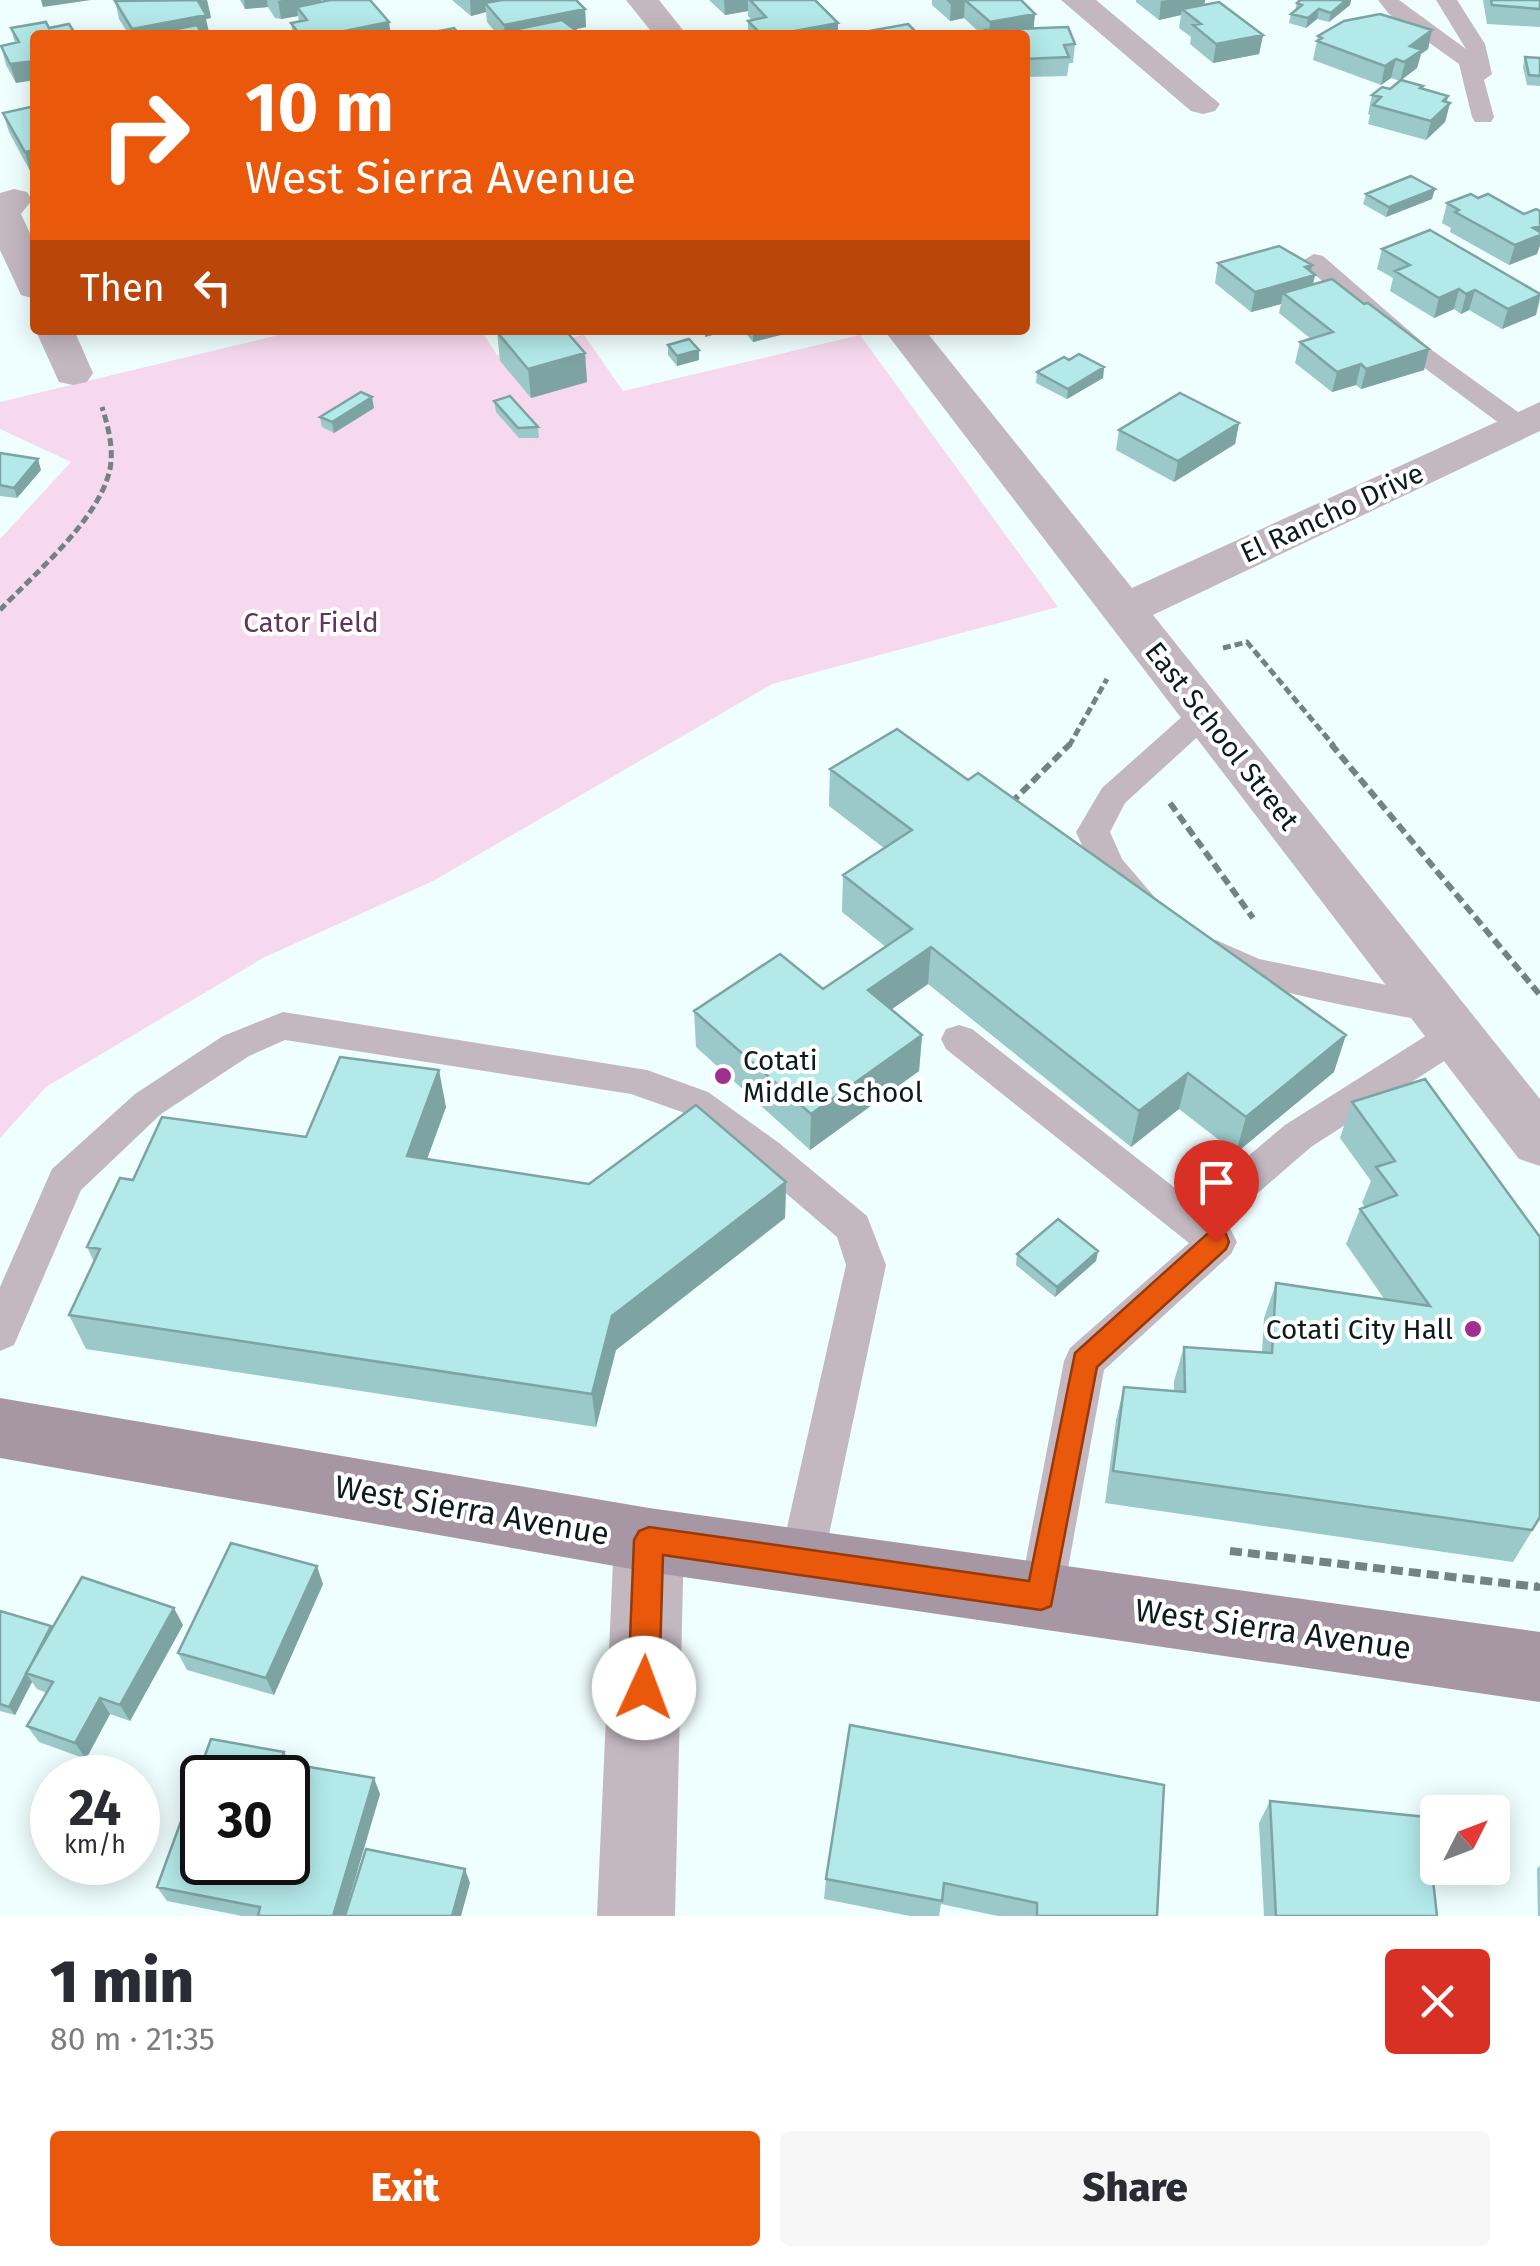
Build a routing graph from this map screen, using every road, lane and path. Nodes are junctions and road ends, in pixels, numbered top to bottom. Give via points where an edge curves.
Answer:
1 (642, 0) edge
2 (1077, 0) edge
3 (1388, 0) edge
4 (1446, 0) edge
5 (667, 30) edge
6 (1476, 88) junction
7 (1204, 104) dead end
8 (1483, 117) dead end
9 (10, 200) edge
10 (1314, 261) edge
11 (30, 270) edge
12 (56, 335) edge
13 (908, 335) edge
14 (73, 372) joint
15 (1530, 420) edge
16 (0, 610) edge
17 (1124, 610) junction
18 (1210, 652) dead end
19 (1107, 679) dead end
20 (1204, 713) junction
21 (1165, 796) dead end
22 (998, 811) edge
23 (1255, 922) dead end
24 (1540, 996) edge
25 (1446, 1022) junction
26 (958, 1039) dead end
27 (1540, 1142) edge
28 (1193, 1225) junction
29 (0, 1333) edge
30 (0, 1428) edge
31 (649, 1540) junction
32 (1228, 1551) dead end
33 (802, 1563) junction
34 (1540, 1584) edge
35 (1041, 1596) junction
36 (1540, 1667) edge
37 (647, 1914) edge

1 - 5 street
2 - 7 street
3 - 6 lane via 1469,61
4 - 6 lane via 1478,53 1482,72
6 - 8 lane
9 - 11 street
10 - 15 lane via 1420,353
12 - 14 street
13 - 17 street, East School Street
14 - 16 path via 97,395 108,426 110,473 84,518
15 - 17 street, El Rancho Drive
17 - 20 street, East School Street
18 - 24 path via 1247,642
19 - 22 path via 1068,749
20 - 25 street, East School Street
20 - 25 lane via 1113,796 1093,832 1108,864 1143,904 1233,964
21 - 23 path
25 - 27 street, East School Street
25 - 28 lane
26 - 28 lane
28 - 35 lane via 1216,1242 1085,1361
29 - 33 lane via 66,1180 148,1104 236,1046 282,1026 634,1080 694,1102 766,1154 853,1228 866,1265
30 - 31 main road, West Sierra Avenue
31 - 33 main road, West Sierra Avenue
31 - 37 street
32 - 34 path
33 - 35 main road, West Sierra Avenue
35 - 36 main road, West Sierra Avenue

